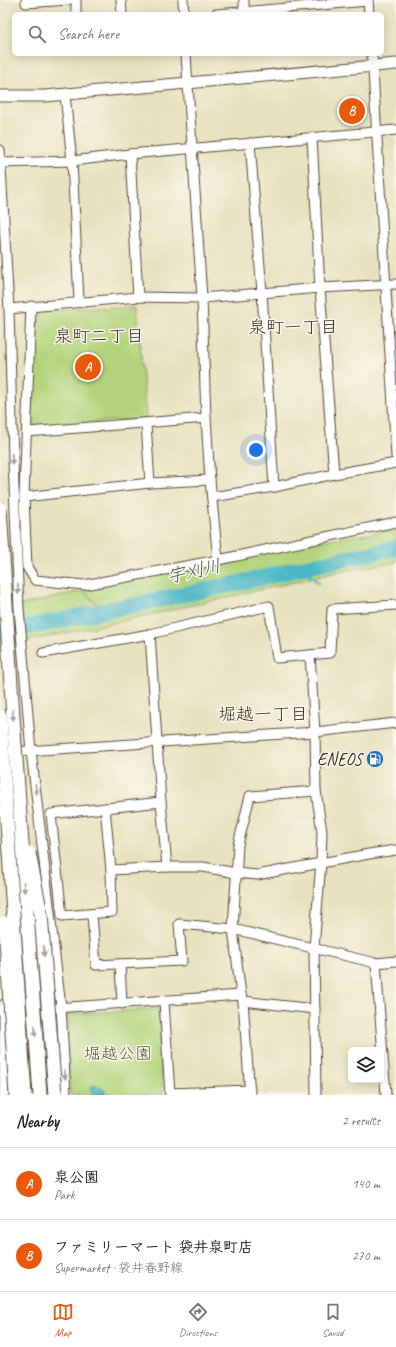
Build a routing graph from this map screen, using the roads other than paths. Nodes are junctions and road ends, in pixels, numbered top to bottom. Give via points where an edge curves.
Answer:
1 (26, 0) edge
2 (68, 0) edge
3 (76, 0) edge
4 (121, 0) edge
5 (183, 0) edge
6 (244, 0) edge
7 (368, 0) edge
8 (302, 3) edge
9 (244, 11) junction
10 (76, 12) edge
11 (122, 12) edge
12 (184, 12) edge
13 (235, 12) edge
14 (369, 12) edge
15 (186, 56) edge
16 (372, 56) edge
17 (396, 64) edge
18 (373, 66) junction
19 (188, 83) junction
20 (65, 94) junction
21 (0, 96) edge
22 (396, 130) edge
23 (377, 133) junction
24 (312, 138) junction
25 (250, 143) junction
26 (192, 149) junction
27 (0, 150) edge
28 (130, 154) junction
29 (72, 161) junction
30 (1, 163) junction
31 (396, 284) edge
32 (386, 285) junction
33 (320, 288) junction
34 (262, 292) junction
35 (138, 297) junction
36 (202, 298) junction
37 (79, 302) junction
38 (31, 306) junction
39 (4, 309) edge
40 (206, 418) junction
41 (146, 424) junction
42 (27, 432) junction
43 (396, 456) edge
44 (396, 463) edge
45 (334, 474) junction
46 (210, 480) junction
47 (150, 483) junction
48 (274, 487) junction
49 (24, 497) junction
50 (212, 497) junction
51 (0, 509) edge
52 (396, 522) edge
53 (218, 560) junction
54 (396, 605) edge
55 (150, 634) junction
56 (43, 653) dead end
57 (310, 655) junction
58 (0, 716) edge
59 (396, 723) edge
60 (14, 732) junction
61 (315, 732) junction
62 (157, 742) junction
63 (31, 751) junction
64 (0, 753) edge
65 (0, 783) edge
66 (316, 791) junction
67 (161, 802) junction
68 (105, 808) junction
69 (396, 850) edge
70 (321, 862) junction
71 (167, 867) junction
72 (111, 870) junction
73 (236, 873) junction
74 (92, 915) junction
75 (233, 929) junction
76 (0, 943) edge
77 (314, 948) junction
78 (396, 961) edge
79 (376, 963) junction
80 (120, 964) junction
81 (242, 998) junction
82 (164, 1001) junction
83 (122, 1004) junction
84 (61, 1007) junction
85 (315, 1009) junction
86 (2, 1010) edge
87 (250, 1093) edge
88 (170, 1094) edge
89 (4, 1095) edge
90 (16, 1095) edge
91 (25, 1095) edge
92 (40, 1095) edge
93 (55, 1095) edge
94 (66, 1095) edge
95 (316, 1095) edge
96 (386, 1095) edge

1 - 2 street via 26,3
3 - 10 street
4 - 11 street
5 - 12 street
6 - 9 street
7 - 8 street
7 - 14 street
8 - 9 street
9 - 13 street
15 - 19 street
16 - 18 street
17 - 18 main road
18 - 19 main road
18 - 23 street
19 - 20 main road
19 - 26 street
20 - 21 main road
20 - 29 street
22 - 23 street
23 - 24 street
23 - 32 street
24 - 25 street
24 - 33 street
25 - 26 street
25 - 34 street
26 - 28 street
26 - 36 street
27 - 30 street
28 - 29 street
28 - 35 street
29 - 30 street
29 - 37 street
30 - 39 street
31 - 32 street
32 - 33 street
32 - 43 street
33 - 34 street
33 - 45 street
34 - 36 street
34 - 48 street
35 - 36 street
35 - 37 street
36 - 40 street
37 - 38 street
38 - 39 street
38 - 42 street
39 -> 63 street via 9,318 19,608
40 - 41 street
40 - 46 street
41 - 42 street
41 - 47 street
42 - 49 street
44 - 45 street
45 - 48 street
46 - 47 street
46 - 50 street
47 - 49 street
48 - 50 street
49 - 53 street via 28,567 35,580 84,585
50 - 53 street
51 -> 60 highway, bridge
52 - 53 street
54 - 57 street via 332,610 330,653
55 - 56 street
55 - 57 street via 269,606 277,658
55 - 62 street
57 - 61 street
58 - 91 highway, bridge
59 - 61 street
60 -> 92 highway, bridge
60 -> 93 highway, bridge via 22,778 27,841 41,914
61 - 62 street
61 - 66 street
62 - 63 street
62 - 67 street
63 - 64 street
63 -> 84 street
65 - 90 highway, bridge via 6,944
66 - 70 street via 322,832
66 - 73 street via 250,796 238,846
67 - 68 street
67 - 71 street
68 - 72 street
68 - 74 street via 50,814 62,916
69 - 70 street
70 - 73 street via 257,875
70 - 77 street
71 - 72 street
71 - 73 street via 203,867
72 - 74 street via 112,912
73 - 75 street
74 - 80 street via 96,965
75 - 77 street
75 - 80 street via 179,924 182,961
75 - 81 street
76 - 86 street
77 - 79 street
77 - 85 street
78 - 79 street
79 - 96 street
80 - 83 street
81 - 82 street
81 - 85 street
81 - 87 street
82 - 83 street
82 - 88 street
83 - 84 street
84 - 86 street
84 -> 94 street
85 - 95 street
86 - 89 street
87 - 88 street

